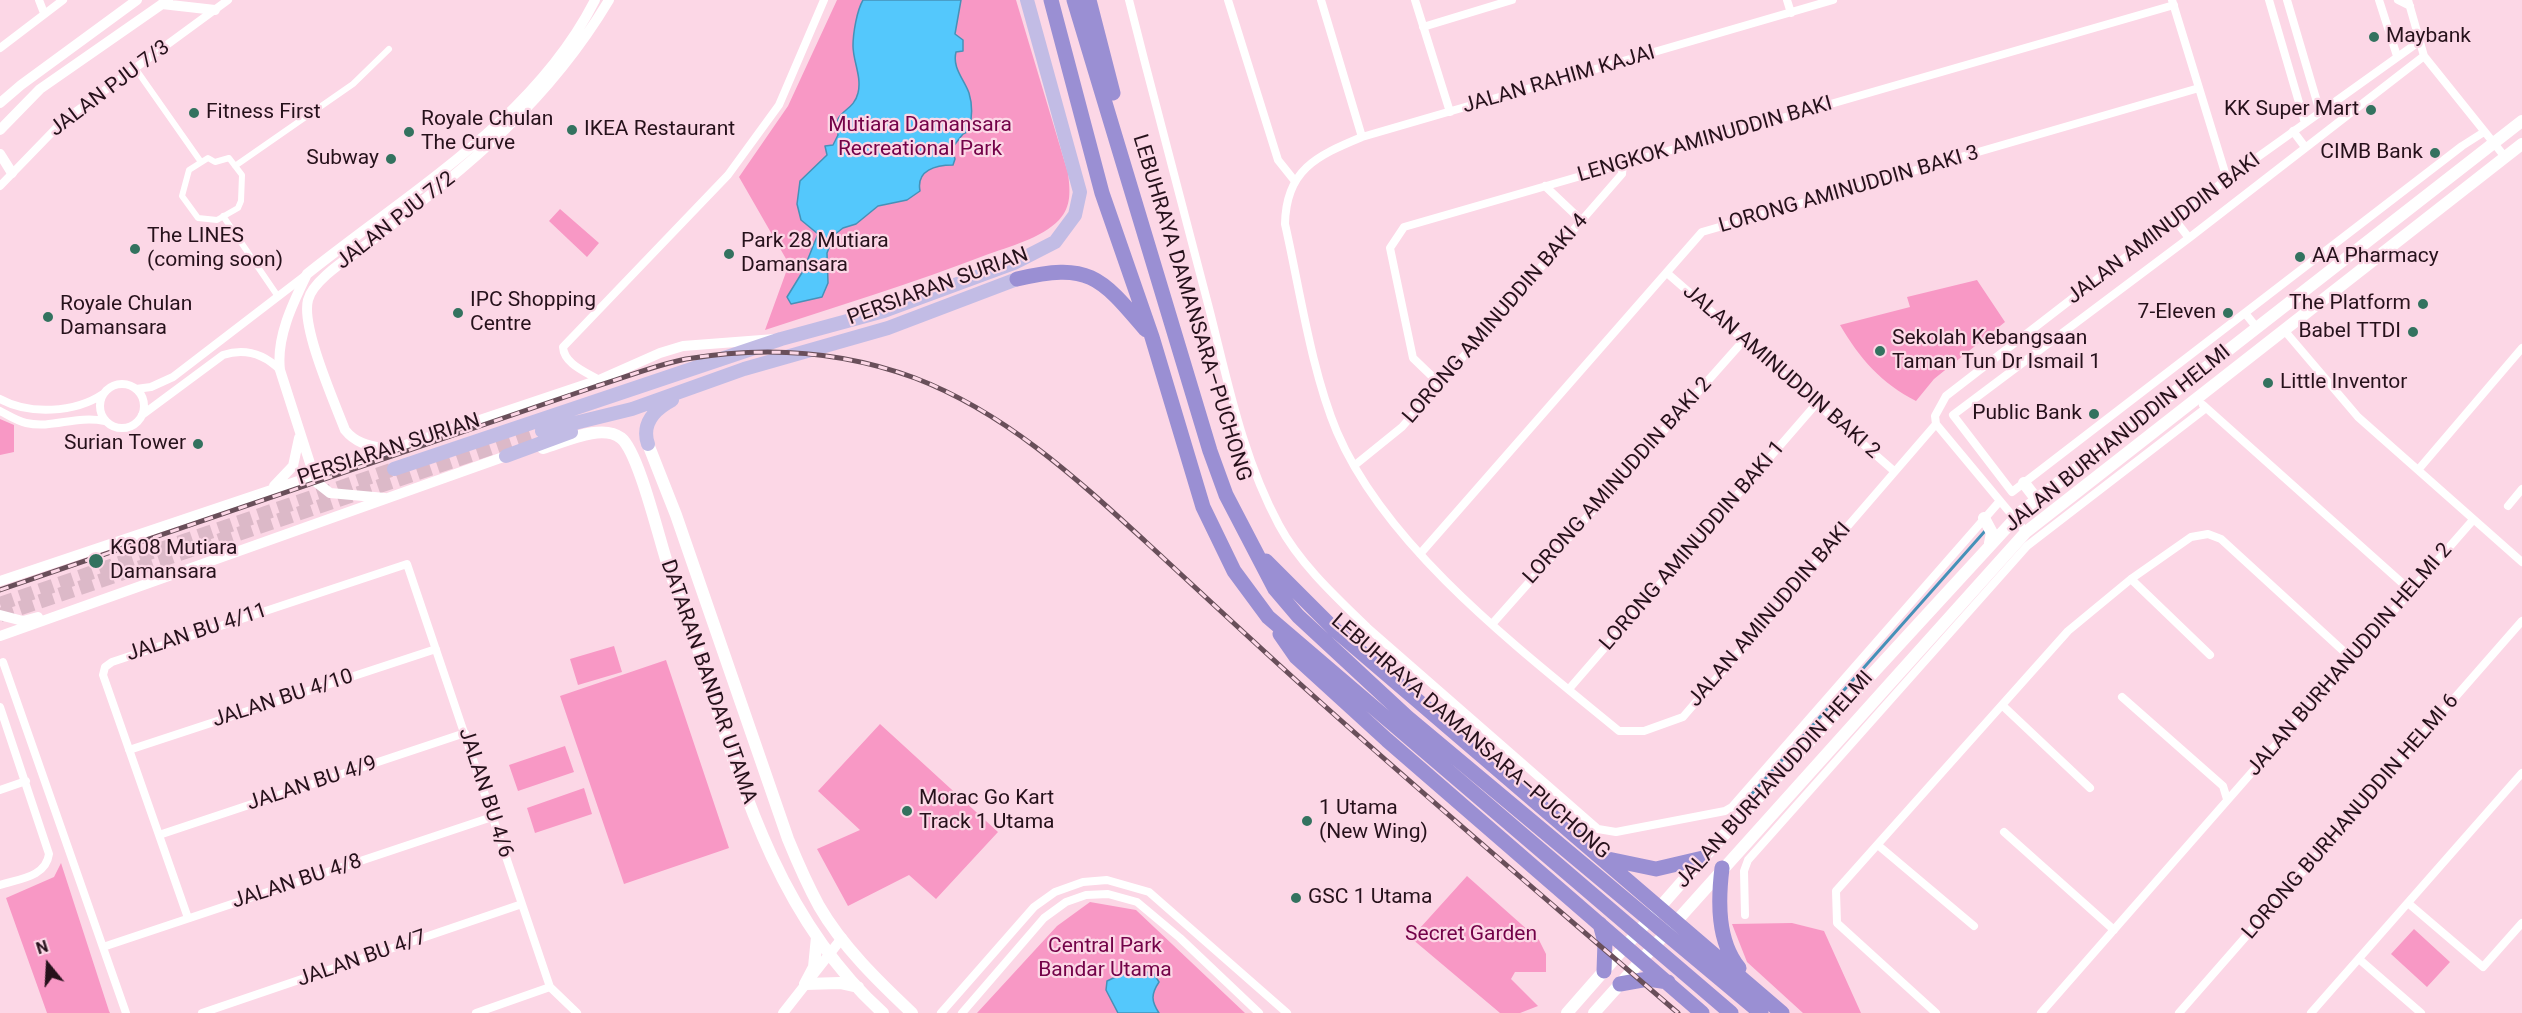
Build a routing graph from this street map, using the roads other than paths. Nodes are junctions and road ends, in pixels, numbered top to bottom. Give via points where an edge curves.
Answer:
1 (39, 0) edge
2 (63, 0) edge
3 (137, 0) edge
4 (228, 0) edge
5 (595, 0) edge
6 (609, 0) edge
7 (824, 0) edge
8 (1027, 0) edge
9 (1040, 0) edge
10 (1051, 0) edge
11 (1074, 0) edge
12 (1089, 0) edge
13 (1129, 0) edge
14 (1228, 0) edge
15 (1321, 0) edge
16 (1415, 0) edge
17 (1510, 0) edge
18 (1787, 0) edge
19 (1833, 0) edge
20 (2269, 0) edge
21 (2287, 0) edge
22 (2379, 0) edge
23 (2398, 0) edge
24 (165, 2) edge
25 (2173, 3) edge
26 (2409, 3) edge
27 (215, 10) junction
28 (1791, 12) junction
29 (44, 13) junction
30 (1423, 27) junction
31 (2420, 41) junction
32 (1062, 44) junction
33 (0, 48) edge
34 (389, 49) dead end
35 (2397, 56) junction
36 (2424, 56) junction
37 (135, 68) junction
38 (2199, 88) junction
39 (0, 103) edge
40 (1450, 112) junction
41 (2320, 112) junction
42 (2522, 121) edge
43 (1113, 123) junction
44 (2305, 123) junction
45 (0, 130) edge
46 (2293, 131) junction
47 (2484, 132) junction
48 (1362, 137) junction
49 (2494, 143) junction
50 (2522, 144) edge
51 (2305, 147) junction
52 (0, 154) edge
53 (2505, 157) junction
54 (201, 162) junction
55 (1623, 164) junction
56 (235, 166) junction
57 (12, 173) junction
58 (2228, 179) junction
59 (1294, 180) junction
60 (0, 186) edge
61 (1545, 186) junction
62 (223, 216) junction
63 (2175, 220) junction
64 (1582, 221) junction
65 (2188, 238) junction
66 (1667, 273) junction
67 (307, 274) junction
68 (1017, 279) joint
69 (278, 295) junction
70 (2245, 313) junction
71 (2257, 328) junction
72 (2284, 330) junction
73 (1152, 337) junction
74 (781, 339) junction
75 (1744, 340) junction
76 (2522, 348) edge
77 (280, 370) junction
78 (599, 380) junction
79 (1440, 384) junction
80 (696, 387) junction
81 (136, 389) junction
82 (104, 394) junction
83 (2196, 398) junction
84 (0, 399) edge
85 (1817, 404) junction
86 (2206, 408) junction
87 (632, 409) junction
88 (0, 411) edge
89 (142, 415) junction
90 (105, 421) junction
91 (1936, 424) junction
92 (542, 431) tunnel mouth
93 (299, 434) junction
94 (648, 444) joint
95 (1979, 449) junction
96 (391, 450) junction
97 (506, 456) junction
98 (1965, 459) junction
99 (1355, 465) junction
100 (394, 469) tunnel mouth
101 (2418, 470) junction
102 (1894, 471) junction
103 (313, 475) junction
104 (2024, 483) junction
105 (2522, 489) edge
106 (269, 490) junction
107 (385, 498) junction
108 (2037, 500) junction
109 (1999, 502) junction
110 (2508, 506) dead end
111 (1984, 518) junction
112 (2015, 519) junction
113 (2473, 520) junction
114 (2026, 532) junction
115 (1990, 543) junction
116 (1420, 554) junction
117 (1259, 555) junction
118 (2522, 562) edge
119 (407, 564) joint
120 (0, 571) edge
121 (12, 577) junction
122 (2131, 579) junction
123 (0, 581) edge
124 (2410, 590) junction
125 (79, 607) junction
126 (0, 615) edge
127 (1268, 617) junction
128 (2522, 621) edge
129 (1492, 623) junction
130 (0, 636) edge
131 (436, 649) junction
132 (2210, 655) dead end
133 (2351, 658) junction
134 (3, 662) dead end
135 (1569, 689) junction
136 (2122, 698) dead end
137 (2002, 705) junction
138 (0, 707) edge
139 (1401, 722) junction
140 (465, 733) junction
141 (129, 750) junction
142 (2522, 772) edge
143 (26, 781) junction
144 (2090, 788) dead end
145 (0, 790) edge
146 (2227, 799) junction
147 (492, 818) junction
148 (2004, 832) dead end
149 (159, 835) junction
150 (1879, 846) junction
151 (1703, 858) junction
152 (1605, 859) junction
153 (1722, 868) junction
154 (1629, 882) junction
155 (0, 885) edge
156 (2408, 903) junction
157 (522, 904) junction
158 (1660, 908) junction
159 (1745, 915) dead end
160 (188, 918) junction
161 (1598, 921) junction
162 (1675, 921) junction
163 (2522, 923) edge
164 (1974, 926) dead end
165 (2114, 930) junction
166 (817, 937) junction
167 (846, 942) junction
168 (1701, 942) junction
169 (1626, 946) junction
170 (103, 947) junction
171 (830, 955) junction
172 (2359, 958) junction
173 (1641, 959) junction
174 (1604, 971) junction
175 (1668, 982) junction
176 (805, 984) junction
177 (1620, 984) junction
178 (1753, 986) junction
179 (550, 987) junction
180 (858, 987) junction
181 (874, 1008) edge
182 (126, 1013) edge
183 (202, 1013) edge
184 (476, 1013) edge
185 (577, 1013) edge
186 (783, 1013) edge
187 (883, 1013) edge
188 (912, 1013) edge
189 (940, 1013) edge
190 (962, 1013) edge
191 (1259, 1013) edge
192 (1287, 1013) edge
193 (1567, 1013) edge
194 (1594, 1013) edge
195 (1702, 1013) edge
196 (1708, 1013) edge
197 (1731, 1013) edge
198 (1761, 1013) edge
199 (1782, 1013) edge
200 (1936, 1013) edge
201 (2041, 1013) edge
202 (2179, 1013) edge
203 (2311, 1013) edge
204 (2421, 1013) edge

1 - 29 street
2 - 29 street
3 - 39 street
4 - 27 street, JALAN PJU 7/3
5 - 67 street, JALAN PJU 7/2 via 560,55 492,128 435,177
6 - 96 street, JALAN PJU 7/2 via 557,76 504,133 312,288 305,317 345,430 363,445
7 - 78 street via 779,105 728,175 563,347 573,365
8 - 74 main road, PERSIARAN SURIAN via 1079,180 1076,216 1055,242 1014,263 884,310
9 - 32 highway
10 - 32 highway, LEBUHRAYA DAMANSARA–PUCHONG
11 - 43 highway, LEBUHRAYA DAMANSARA–PUCHONG
12 - 43 highway via 1113,91
13 - 111 street, JALAN BURHANUDDIN HELMI via 1230,400 1245,447 1279,526 1351,612 1598,829 1616,832 1732,807
14 - 59 street via 1278,160
15 - 48 street
16 - 30 street
17 - 30 street
18 - 28 street
19 - 28 street, JALAN RAHIM KAJAI
20 - 44 street
21 - 41 street
22 - 35 street
23 - 26 street
24 - 27 street
24 - 45 street via 40,89
25 - 38 street
25 - 55 street, LENGKOK AMINUDDIN BAKI
26 - 31 street
27 - 37 street, JALAN PJU 7/3
28 - 40 street, JALAN RAHIM KAJAI
29 - 33 street
30 - 40 street
31 - 35 street, JALAN AMINUDDIN BAKI
31 - 36 street
32 - 73 highway, LEBUHRAYA DAMANSARA–PUCHONG via 1102,193
34 - 56 street via 353,84
35 - 41 street, JALAN AMINUDDIN BAKI
36 - 47 street
36 - 51 street
37 - 54 street
37 - 57 street, JALAN PJU 7/3 via 63,121
38 - 58 street
38 - 66 street, LORONG AMINUDDIN BAKI 3 via 1702,232
40 - 48 street, JALAN RAHIM KAJAI
41 - 44 street, JALAN AMINUDDIN BAKI
42 - 49 main road, JALAN BURHANUDDIN HELMI
43 - 117 highway, LEBUHRAYA DAMANSARA–PUCHONG via 1210,451 1226,495
44 - 46 street, JALAN AMINUDDIN BAKI
46 - 51 street
46 - 58 street, JALAN AMINUDDIN BAKI
47 - 49 street
47 - 70 street, JALAN BURHANUDDIN HELMI
48 - 59 street, JALAN RAHIM KAJAI via 1319,157
49 - 53 street
49 - 71 main road, JALAN BURHANUDDIN HELMI
50 - 53 main road, JALAN BURHANUDDIN HELMI
51 - 65 street
52 - 57 street
53 - 72 main road, JALAN BURHANUDDIN HELMI
54 - 56 street via 229,158
54 - 62 street via 189,170 182,196 198,218 217,220
55 - 61 street, LENGKOK AMINUDDIN BAKI
55 - 64 street, LORONG AMINUDDIN BAKI 4 via 1622,174
56 - 62 street via 242,175 242,201 238,208
57 - 60 street, JALAN PJU 7/3
58 - 63 street, JALAN AMINUDDIN BAKI
59 - 99 street, JALAN AMINUDDIN BAKI via 1286,202 1286,224 1324,398
61 - 64 street
61 - 79 street, LENGKOK AMINUDDIN BAKI via 1404,227 1395,237 1390,248 1413,358
62 - 69 street
63 - 65 street
63 - 91 street, JALAN AMINUDDIN BAKI via 1946,396 1935,416
64 - 79 street, LORONG AMINUDDIN BAKI 4
65 - 95 street via 1953,415
66 - 75 street, JALAN AMINUDDIN BAKI 2
66 - 116 street, LORONG AMINUDDIN BAKI 3
67 - 69 street
67 - 77 street, JALAN PJU 7/2 via 282,341
68 - 73 highway via 1072,271 1092,277 1112,290
68 - 80 main road, PERSIARAN SURIAN via 888,328 744,369
69 - 81 street via 173,377
70 - 71 street
70 - 104 street, JALAN BURHANUDDIN HELMI
71 - 108 main road, JALAN BURHANUDDIN HELMI
72 - 83 main road, JALAN BURHANUDDIN HELMI
72 - 101 street via 2358,417
73 - 127 highway, LEBUHRAYA DAMANSARA–PUCHONG via 1203,507 1234,571
74 - 78 street, PERSIARAN SURIAN via 683,346
74 - 100 main road, PERSIARAN SURIAN
75 - 85 street, JALAN AMINUDDIN BAKI 2
75 - 129 street, LORONG AMINUDDIN BAKI 2
76 - 101 street
77 - 89 street via 270,360 251,352 223,355
77 - 93 street, JALAN PJU 7/2
78 - 96 street, PERSIARAN SURIAN
79 - 99 street, LORONG AMINUDDIN BAKI 4 via 1402,427
80 - 87 main road, PERSIARAN SURIAN
80 - 94 main road via 668,402 651,417 645,430
81 - 82 street via 123,384
81 - 89 street via 143,401
82 - 84 street via 56,409 21,408
82 - 90 street via 100,408
83 - 86 street
83 - 114 main road, JALAN BURHANUDDIN HELMI
85 - 102 street, JALAN AMINUDDIN BAKI 2
85 - 135 street, LORONG AMINUDDIN BAKI 1
86 - 124 street
86 - 159 street, JALAN BURHANUDDIN HELMI via 2027,546 1748,860 1744,871
87 - 92 main road, PERSIARAN SURIAN
87 - 97 main road
88 - 90 street via 27,423 84,417
89 - 90 street via 125,427
91 - 98 street
91 - 102 street, JALAN AMINUDDIN BAKI
93 - 103 street, JALAN PJU 7/2
93 - 106 street via 294,466
94 - 167 main road, DATARAN BANDAR UTAMA via 788,839 820,908
95 - 98 street
95 - 104 street, JALAN BURHANUDDIN HELMI via 2012,492
96 - 103 street, PERSIARAN SURIAN
97 - 107 street
97 - 166 main road, DATARAN BANDAR UTAMA via 602,432 615,434 631,448 727,746 763,836 792,897
98 - 109 street
99 - 116 street, JALAN AMINUDDIN BAKI
101 - 113 street
102 - 135 street, JALAN AMINUDDIN BAKI via 1683,717 1644,731 1619,731
103 - 106 street, PERSIARAN SURIAN
103 - 107 street via 321,489 330,493
104 - 108 main road
105 - 110 street
106 - 121 street, PERSIARAN SURIAN
107 - 125 street
108 - 112 main road, JALAN BURHANUDDIN HELMI
109 - 111 street, JALAN BURHANUDDIN HELMI
109 - 112 street
111 - 115 main road via 1992,533
112 - 114 street
112 - 115 main road, JALAN BURHANUDDIN HELMI
113 - 118 street
113 - 124 street, JALAN BURHANUDDIN HELMI 2
114 - 153 main road, JALAN BURHANUDDIN HELMI
115 - 151 main road, JALAN BURHANUDDIN HELMI
116 - 129 street, JALAN AMINUDDIN BAKI
117 - 139 highway, LEBUHRAYA DAMANSARA–PUCHONG via 1275,589
117 - 152 highway via 1334,629
119 - 131 street, JALAN BU 4/6
119 - 141 street, JALAN BU 4/11 via 112,662 103,675
120 - 121 street
121 - 123 street, PERSIARAN SURIAN
122 - 132 street
122 - 133 street via 2191,537 2208,534 2221,539
122 - 137 street via 2068,631
124 - 133 street, JALAN BURHANUDDIN HELMI 2
125 - 126 street via 23,621
125 - 130 street
127 - 139 highway, LEBUHRAYA DAMANSARA–PUCHONG
127 - 161 highway via 1296,657
128 - 202 street, LORONG BURHANUDDIN HELMI 6
129 - 135 street, JALAN AMINUDDIN BAKI
131 - 140 street, JALAN BU 4/6
131 - 141 street, JALAN BU 4/10
133 - 146 street, JALAN BURHANUDDIN HELMI 2
134 - 170 street
136 - 146 street, JALAN BURHANUDDIN HELMI 2 via 2223,786
137 - 144 street
137 - 150 street
138 - 143 street
139 - 197 highway, LEBUHRAYA DAMANSARA–PUCHONG
139 - 198 highway, LEBUHRAYA DAMANSARA–PUCHONG
140 - 147 street, JALAN BU 4/6
140 - 149 street, JALAN BU 4/9
141 - 149 street, JALAN BU 4/11
142 - 156 street
143 - 145 street
143 - 155 street via 48,846 48,859 38,873
146 - 165 street, JALAN BURHANUDDIN HELMI 2
147 - 157 street, JALAN BU 4/6
147 - 160 street, JALAN BU 4/8
148 - 165 street
149 - 160 street, JALAN BU 4/11
150 - 164 street
150 - 200 street via 1836,891 1837,923
151 - 152 highway via 1656,869
151 - 158 main road, JALAN BURHANUDDIN HELMI
152 - 154 highway
153 - 162 main road, JALAN BURHANUDDIN HELMI
153 - 178 highway via 1719,890 1723,934 1731,958
154 - 158 highway
154 - 161 highway via 1635,893 1628,910
156 - 163 street via 2482,968
156 - 172 street
157 - 179 street, JALAN BU 4/6
157 - 183 street, JALAN BU 4/7
158 - 162 highway
158 - 169 main road, JALAN BURHANUDDIN HELMI
160 - 170 street, JALAN BU 4/8
161 - 169 highway
161 - 174 highway via 1605,942
162 - 168 highway
162 - 173 main road, JALAN BURHANUDDIN HELMI
165 - 201 street, JALAN BURHANUDDIN HELMI 2
166 - 171 main road, DATARAN BANDAR UTAMA
166 - 176 main road via 816,960
167 - 171 street
167 - 188 main road, DATARAN BANDAR UTAMA via 880,983
168 - 178 highway
168 - 196 highway via 1686,943 1677,950 1668,968 1669,975
169 - 173 highway
169 - 174 main road, JALAN BURHANUDDIN HELMI
170 - 182 street
171 - 176 street
171 - 180 main road, DATARAN BANDAR UTAMA
172 - 203 street
172 - 204 street
173 - 175 highway
173 - 177 main road, JALAN BURHANUDDIN HELMI
174 - 193 main road, JALAN BURHANUDDIN HELMI
175 - 177 highway via 1648,979
175 - 195 highway
176 - 180 main road
176 - 186 street
177 - 194 main road, JALAN BURHANUDDIN HELMI
178 - 199 highway
179 - 184 street
179 - 185 street, JALAN BU 4/6
180 - 181 main road, DATARAN BANDAR UTAMA
181 - 187 main road, DATARAN BANDAR UTAMA
189 - 192 street via 1034,907 1055,892 1083,882 1107,880 1149,892
190 - 191 street via 1044,918 1066,902 1086,895 1107,894 1137,902

